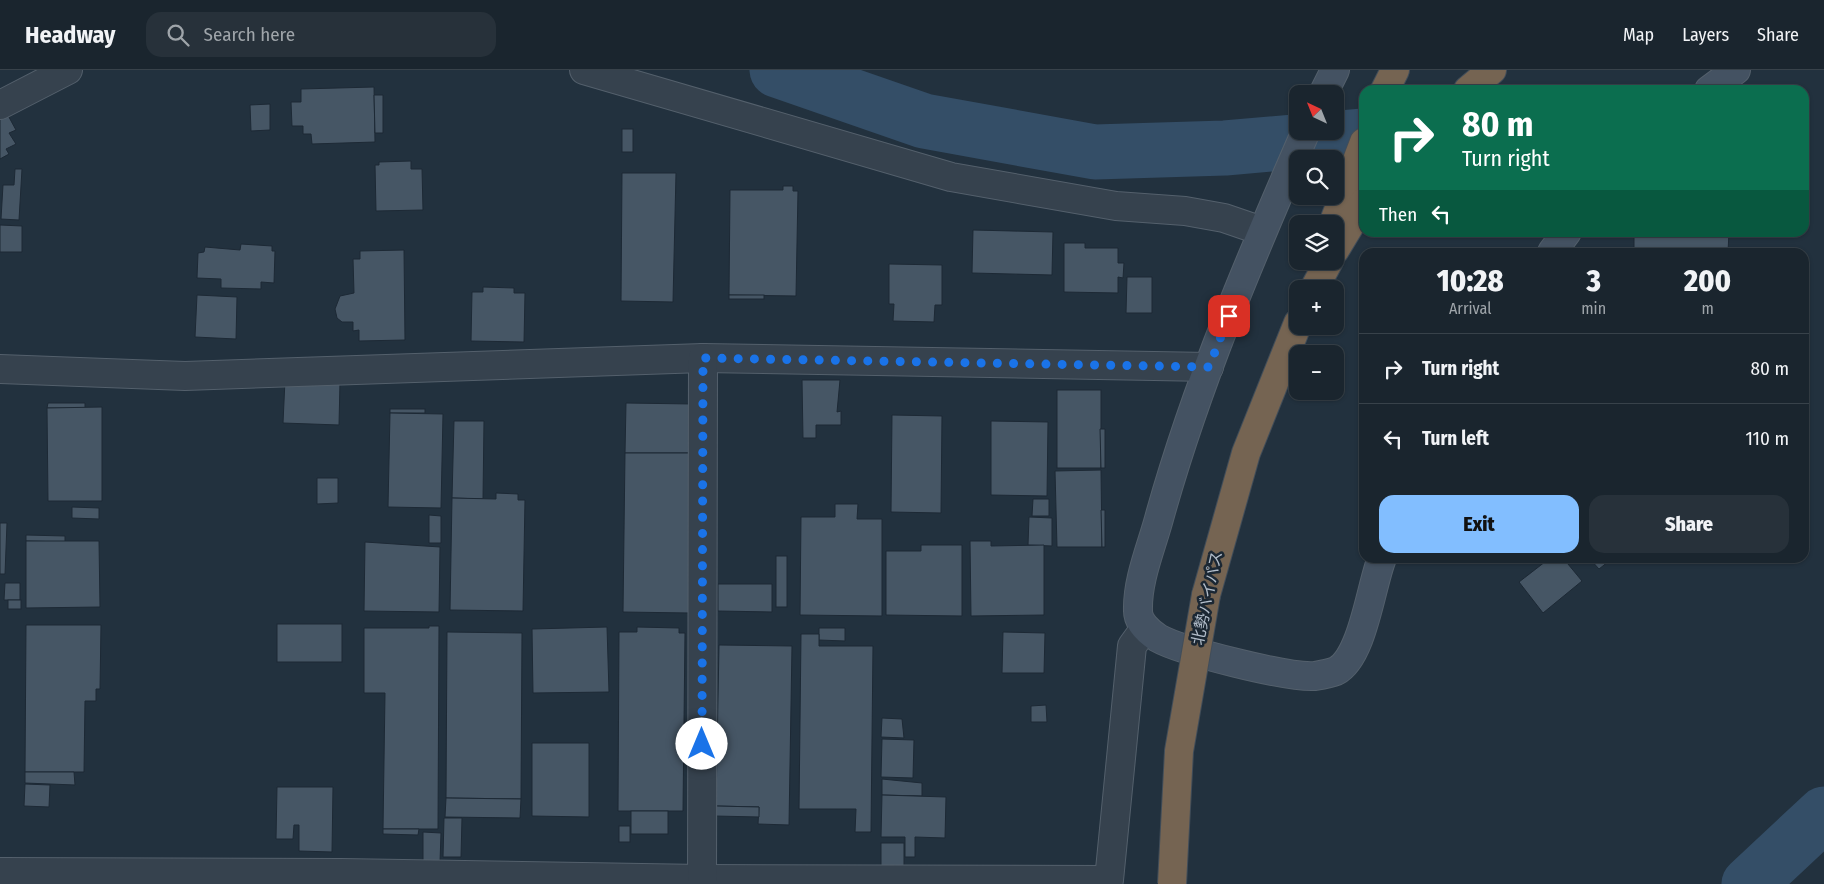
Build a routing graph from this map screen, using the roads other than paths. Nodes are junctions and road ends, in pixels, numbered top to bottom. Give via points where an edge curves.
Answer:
1 (68, 70) edge
2 (584, 70) edge
3 (1336, 70) edge
4 (1736, 70) edge
5 (1328, 85) edge
6 (1716, 85) edge
7 (0, 105) edge
8 (1302, 140) edge
9 (1359, 155) edge
10 (1359, 210) edge
11 (1336, 215) edge
12 (1262, 231) junction
13 (1344, 235) edge
14 (1563, 237) edge
15 (1555, 248) edge
16 (1294, 335) edge
17 (703, 358) junction
18 (1209, 367) junction
19 (0, 369) edge
20 (1381, 563) edge
21 (1145, 628) junction
22 (0, 872) edge
23 (702, 882) edge
24 (1172, 884) edge

1 - 7 street
2 - 12 street via 951,177 1116,206 1185,211 1224,218
3 - 5 street
4 - 6 street
8 - 12 street
9 - 11 highway
10 - 13 highway
12 - 18 street
14 - 15 street
16 - 24 highway, 北勢バイパス, bridge via 1246,453 1206,595 1179,751
17 - 18 street
17 - 19 street via 185,376
17 - 23 street
18 - 21 street via 1175,462 1139,590 1138,614
20 - 21 street via 1358,642 1348,660 1337,670 1316,676 1232,661 1176,645 1158,638
21 - 23 street via 1132,646 1109,880
22 - 23 street via 342,874

